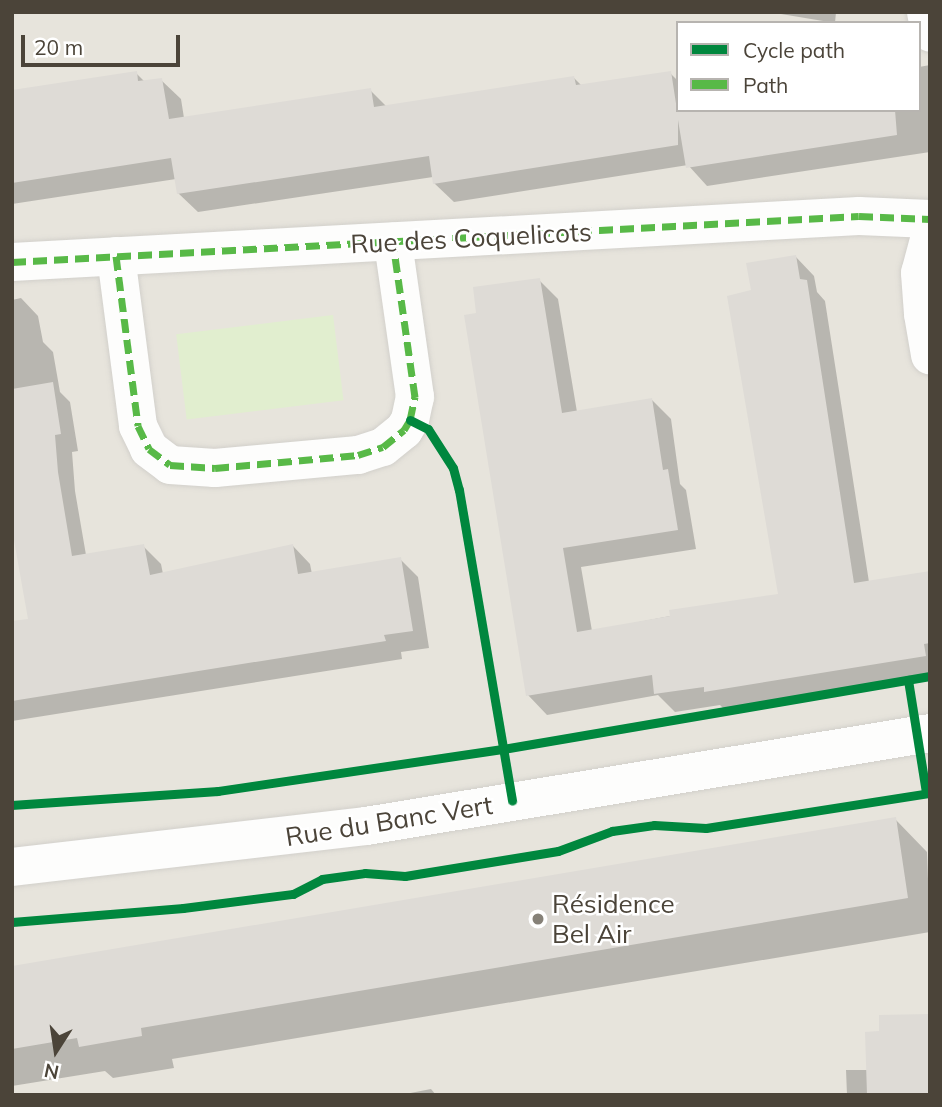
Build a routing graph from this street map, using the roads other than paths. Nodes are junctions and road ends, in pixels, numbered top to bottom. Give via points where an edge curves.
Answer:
1 (926, 12) edge
2 (930, 33) edge
3 (930, 219) edge
4 (930, 236) edge
5 (393, 242) junction
6 (116, 256) junction
7 (12, 262) edge
8 (930, 355) edge
9 (930, 733) edge
10 (12, 867) edge

1 - 2 street
3 - 5 street, Rue des Coquelicots via 859,216
4 - 8 street via 920,273
5 - 6 street, Rue des Coquelicots
5 - 6 street via 415,397 404,430 383,447 358,455 215,468 170,465 149,450 138,426
6 - 7 street, Rue des Coquelicots
9 - 10 street, Rue du Banc Vert via 366,826

